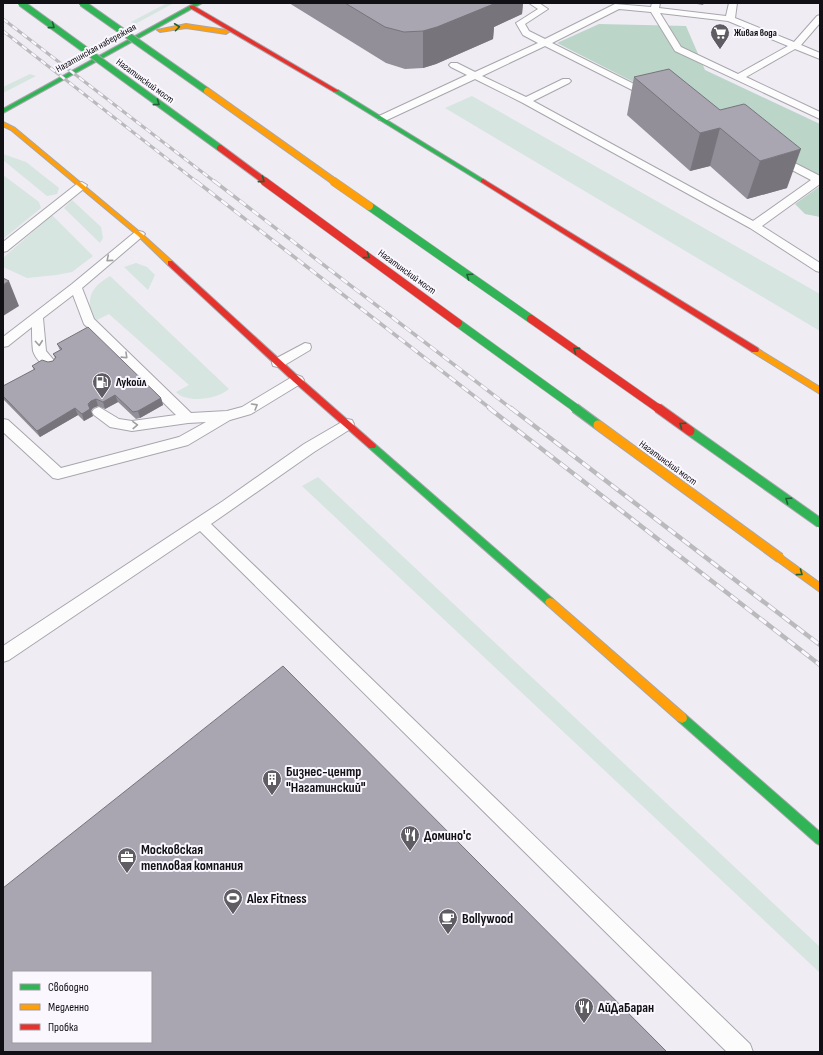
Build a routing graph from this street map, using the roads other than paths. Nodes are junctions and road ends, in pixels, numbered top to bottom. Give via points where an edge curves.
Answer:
1 (21, 3) edge
2 (82, 3) edge
3 (533, 3) edge
4 (733, 3) edge
5 (195, 5) edge
6 (656, 7) edge
7 (820, 18) edge
8 (730, 19) junction
9 (139, 36) junction
10 (241, 36) junction
11 (545, 43) junction
12 (796, 46) junction
13 (820, 56) edge
14 (454, 64) dead end
15 (475, 75) junction
16 (739, 77) junction
17 (566, 80) dead end
18 (526, 101) junction
19 (664, 102) edge
20 (3, 111) edge
21 (820, 116) edge
22 (382, 118) junction
23 (3, 124) edge
24 (770, 155) edge
25 (82, 185) junction
26 (754, 226) junction
27 (139, 234) junction
28 (3, 248) edge
29 (820, 268) edge
30 (76, 287) junction
31 (37, 318) junction
32 (3, 343) edge
33 (305, 347) dead end
34 (278, 363) junction
35 (50, 364) edge
36 (297, 380) junction
37 (820, 391) edge
38 (99, 412) dead end
39 (227, 416) junction
40 (188, 418) junction
41 (3, 424) edge
42 (347, 424) junction
43 (201, 523) junction
44 (820, 523) edge
45 (820, 588) edge
46 (3, 655) edge
47 (820, 839) edge
48 (742, 1052) edge

1 -> 45 main road, Нагатинский мост, bridge
44 -> 2 main road, bridge
3 - 11 lane via 544,9 520,23 526,33
4 - 8 lane
5 - 9 main road, Нагатинская набережная
5 - 10 main road
6 - 8 lane
6 - 11 lane via 618,6
6 - 16 lane via 678,49
7 - 12 lane
8 - 12 lane
9 -> 10 main road via 164,28 186,26
9 - 20 main road, Нагатинская набережная
10 - 22 main road
11 - 15 lane
11 - 19 lane
12 - 13 lane
12 - 16 lane
14 - 15 lane
15 - 18 lane
15 - 22 lane
16 - 21 lane
17 - 18 lane
18 - 26 lane
22 - 37 main road
23 - 25 main road via 13,129
24 - 26 lane via 819,180
25 - 27 main road
25 - 28 lane
26 - 29 lane
27 -> 30 lane
27 - 34 main road
30 - 31 lane
30 -> 40 lane via 88,321
31 - 32 lane
31 -> 35 lane via 40,352
33 - 34 lane
34 - 36 main road
39 -> 36 lane via 246,412
36 - 42 main road
38 -> 40 lane via 115,423 132,426
39 - 40 lane
39 - 41 lane via 183,441 58,474
42 - 43 lane
42 - 47 main road
43 - 46 lane
43 - 48 lane

